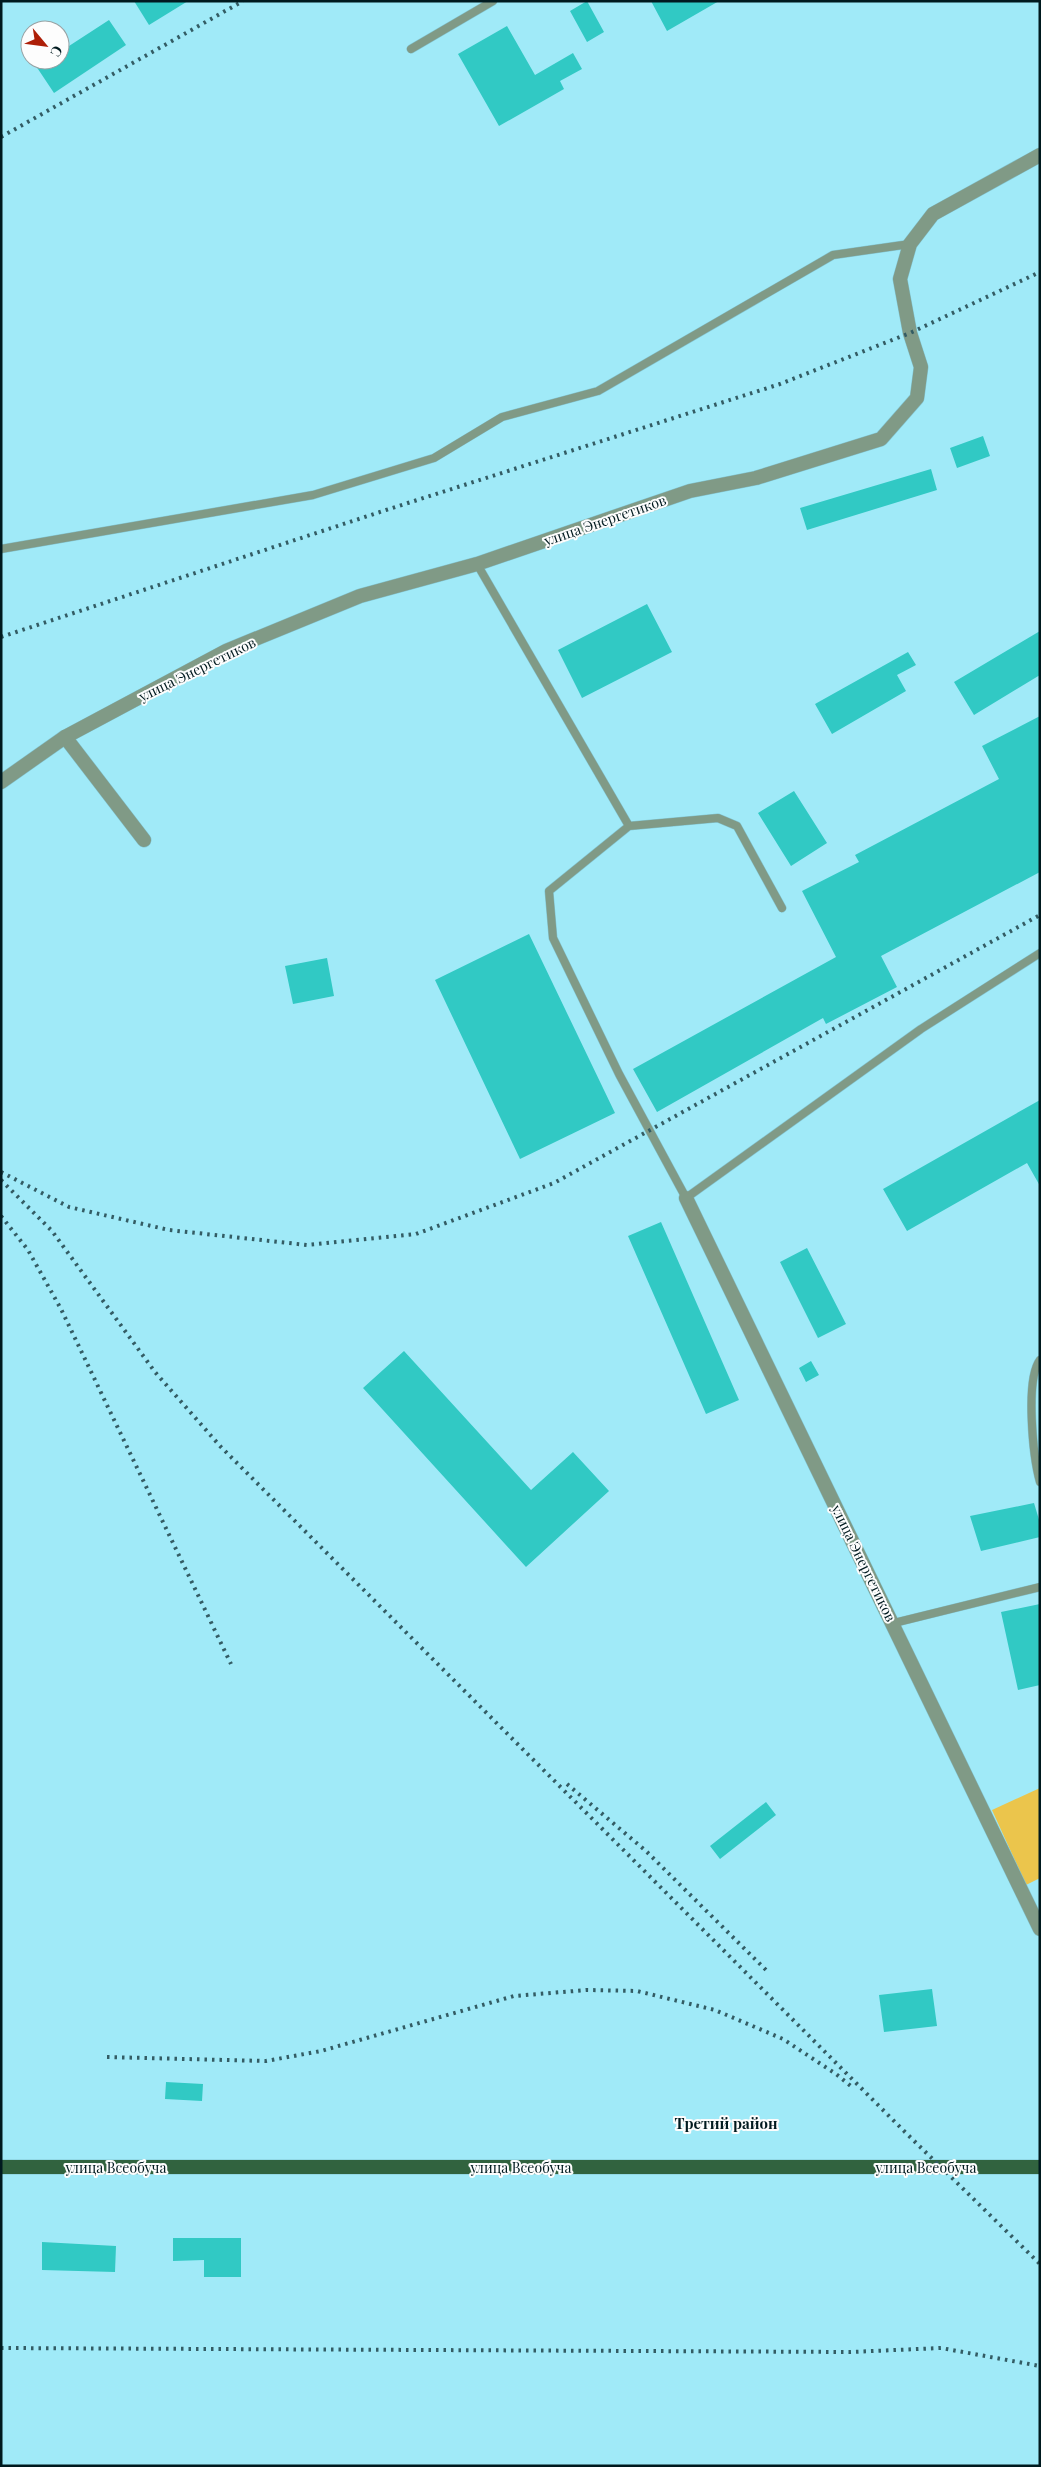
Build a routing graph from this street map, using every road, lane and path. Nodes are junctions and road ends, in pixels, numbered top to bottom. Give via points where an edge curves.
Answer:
1 (493, 1) edge
2 (411, 49) dead end
3 (1040, 154) edge
4 (910, 244) junction
5 (1, 549) edge
6 (477, 564) junction
7 (65, 737) junction
8 (1, 782) edge
9 (629, 826) junction
10 (144, 840) dead end
11 (782, 908) dead end
12 (1040, 953) edge
13 (686, 1198) junction
14 (1040, 1360) edge
15 (1040, 1482) edge
16 (1040, 1587) edge
17 (894, 1623) junction
18 (1040, 1929) edge
19 (1, 2167) edge
20 (1040, 2167) edge

1 - 2 lane
3 - 4 street, улица Энергетиков via 933,214
4 - 5 lane via 833,255 598,391 502,417 434,458 313,495
4 - 6 street, улица Энергетиков via 900,279 910,333 921,368 917,398 881,439 756,478 690,491
6 - 7 street, улица Энергетиков via 360,596 235,648
6 - 9 lane
7 - 8 street, улица Энергетиков
7 - 10 street
9 - 11 lane via 718,818 737,826
9 - 13 lane via 549,891 553,938 619,1074
12 - 13 lane via 922,1029
13 - 17 street, улица Энергетиков
14 - 15 lane via 1032,1386 1035,1466
16 - 17 lane
17 - 18 street, улица Энергетиков
19 - 20 main road, улица Всеобуча

